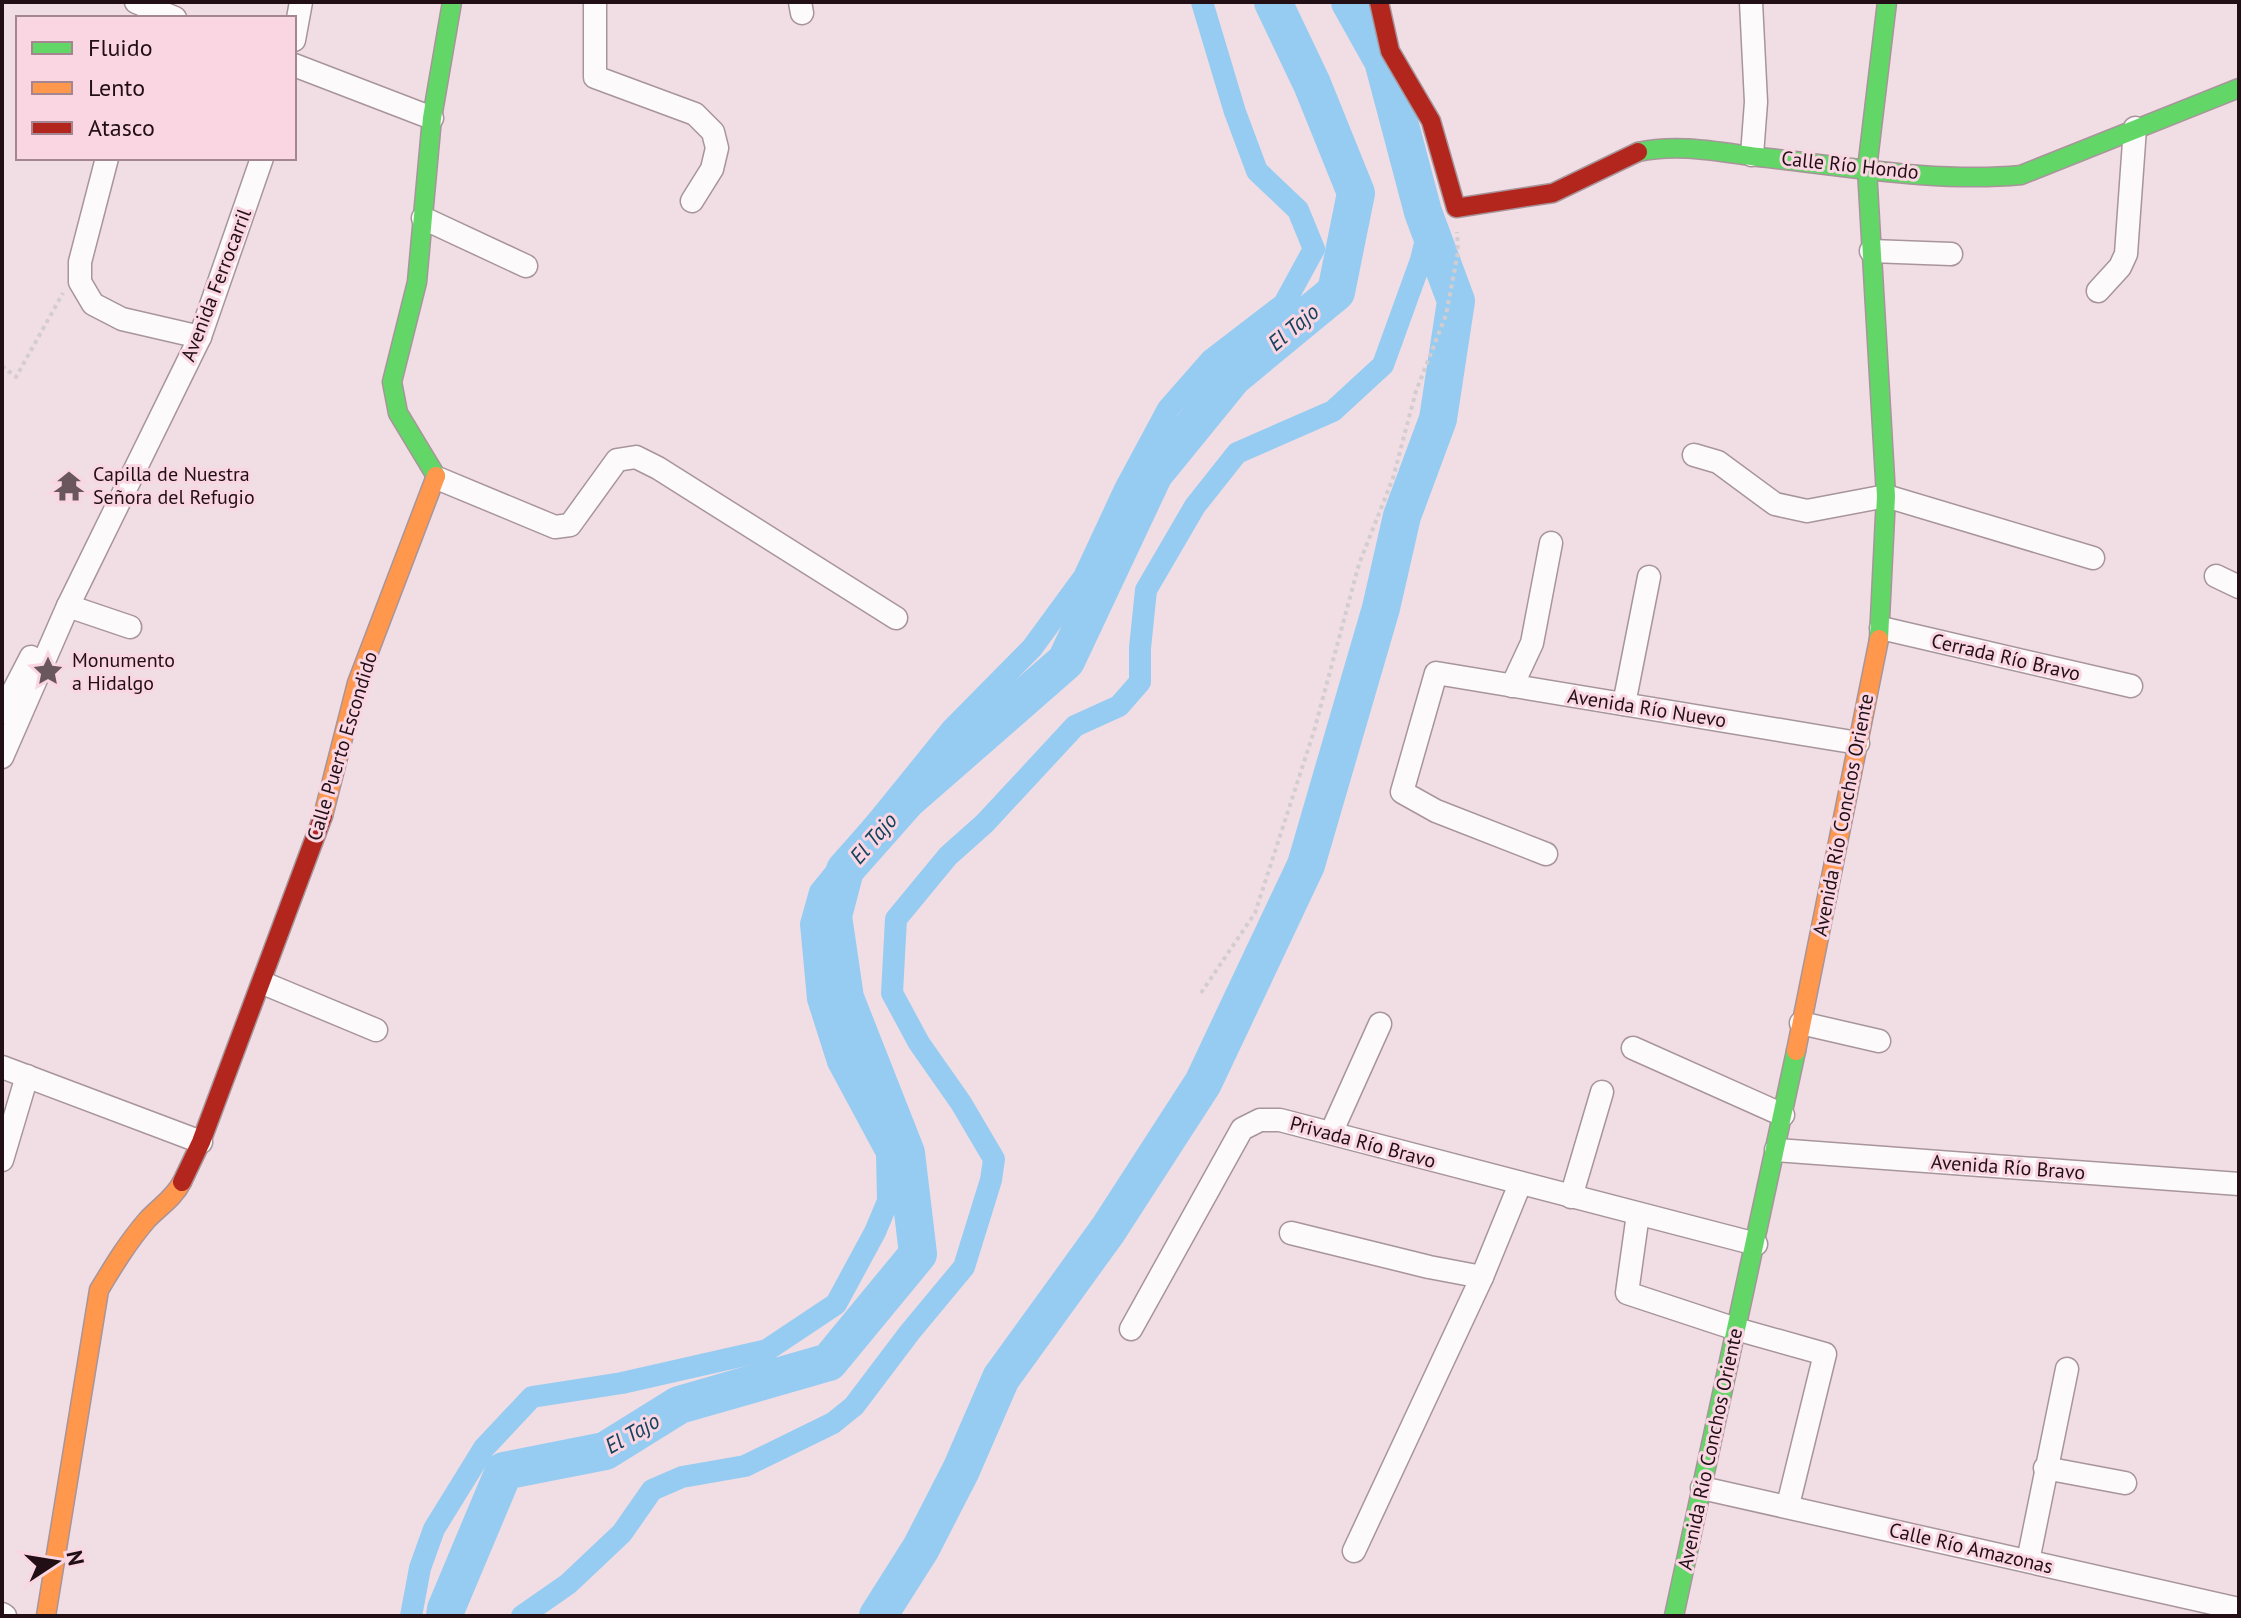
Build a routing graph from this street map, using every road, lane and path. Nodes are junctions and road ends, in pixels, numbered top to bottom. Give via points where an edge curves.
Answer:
1 (301, 2) edge
2 (452, 2) edge
3 (595, 2) edge
4 (1379, 2) edge
5 (1751, 2) edge
6 (1887, 2) edge
7 (142, 9) edge
8 (168, 16) edge
9 (296, 29) edge
10 (296, 66) edge
11 (2239, 88) edge
12 (432, 118) junction
13 (2135, 128) junction
14 (1752, 155) junction
15 (106, 160) edge
16 (261, 160) edge
17 (1867, 169) junction
18 (692, 201) dead end
19 (1456, 208) junction
20 (423, 218) junction
21 (1871, 251) junction
22 (1951, 254) dead end
23 (80, 262) junction
24 (526, 266) dead end
25 (2098, 291) dead end
26 (200, 337) junction
27 (2, 366) edge
28 (1694, 455) dead end
29 (437, 478) junction
30 (1886, 496) junction
31 (1551, 543) dead end
32 (2093, 558) dead end
33 (2216, 576) dead end
34 (1649, 577) dead end
35 (2239, 587) edge
36 (68, 606) junction
37 (896, 618) dead end
38 (130, 627) dead end
39 (1881, 628) junction
40 (1512, 686) junction
41 (2131, 686) dead end
42 (1624, 704) junction
43 (6, 723) edge
44 (1858, 743) junction
45 (2, 757) edge
46 (1546, 854) dead end
47 (263, 983) junction
48 (1201, 993) dead end
49 (1801, 1023) junction
50 (1380, 1024) dead end
51 (376, 1030) dead end
52 (1879, 1041) dead end
53 (1633, 1048) dead end
54 (2, 1067) edge
55 (27, 1076) junction
56 (1602, 1092) dead end
57 (1783, 1115) junction
58 (1331, 1133) junction
59 (201, 1142) junction
60 (1776, 1150) junction
61 (2, 1160) edge
62 (1520, 1184) junction
63 (2239, 1184) edge
64 (1571, 1197) junction
65 (1638, 1214) junction
66 (1291, 1233) dead end
67 (1756, 1244) junction
68 (1482, 1277) junction
69 (1131, 1329) dead end
70 (1736, 1329) junction
71 (2067, 1369) dead end
72 (2045, 1468) junction
73 (2125, 1483) dead end
74 (1702, 1488) junction
75 (1788, 1505) junction
76 (1354, 1551) dead end
77 (2028, 1561) junction
78 (2213, 1609) edge
79 (2239, 1609) edge
80 (46, 1616) edge
81 (1674, 1616) edge

1 - 9 street
2 - 12 street
3 - 18 street via 595,77 695,114 713,132 717,148 712,169
4 - 19 street via 1390,51 1431,121
5 - 14 street via 1756,102
6 - 17 street, Avenida Río Conchos Oriente
7 - 8 street
10 - 12 street
11 - 13 street, Calle Río Hondo
12 - 20 street
13 - 17 street, Calle Río Hondo via 2021,175 1989,178
13 - 25 street via 2126,254
14 - 17 street, Calle Río Hondo
14 - 19 street, Calle Río Hondo via 1675,147 1640,151 1553,193
15 - 23 street
16 - 26 street, Avenida Ferrocarril
17 - 21 street, Avenida Río Conchos Oriente
19 - 48 path via 1458,252 1446,315 1359,564 1314,731 1255,913
20 - 24 street
20 - 29 street via 417,282 392,382 398,413
21 - 22 street
21 - 30 street, Avenida Río Conchos Oriente
23 - 26 street via 80,282 93,304 122,319
23 - 27 path via 16,377
26 - 36 street, Avenida Ferrocarril
28 - 30 street via 1718,462 1775,504 1807,511
29 - 37 street via 555,527 570,525 617,460 636,457
29 - 47 street, Calle Puerto Escondido via 357,683 323,817
30 - 32 street
30 - 39 street, Avenida Río Conchos Oriente
31 - 40 street via 1532,643
33 - 35 street
34 - 42 street
36 - 38 street
36 - 43 street, Avenida Ferrocarril via 57,632 34,653
39 - 41 street, Cerrada Río Bravo
39 - 44 street, Avenida Río Conchos Oriente
40 - 42 street, Avenida Río Nuevo
40 - 46 street, Avenida Río Nuevo via 1436,673 1402,792 1436,811
42 - 44 street, Avenida Río Nuevo
43 - 45 street
44 - 49 street, Avenida Río Conchos Oriente
47 - 51 street
47 - 59 street, Calle Puerto Escondido
49 - 52 street
49 - 57 street, Avenida Río Conchos Oriente
50 - 58 street
53 - 57 street
54 - 55 street
55 - 59 street
55 - 61 street
56 - 64 street
57 - 60 street, Avenida Río Conchos Oriente
58 - 62 street, Privada Río Bravo
58 - 69 street, Privada Río Bravo via 1280,1120 1260,1120 1242,1129
59 - 80 street, Calle Puerto Escondido via 176,1193 122,1250 99,1290
60 - 63 street, Avenida Río Bravo
60 - 67 street, Avenida Río Conchos Oriente
62 - 64 street, Privada Río Bravo
62 - 68 street
64 - 65 street, Privada Río Bravo
65 - 67 street, Privada Río Bravo
65 - 70 street via 1627,1293
66 - 68 street
67 - 70 street, Avenida Río Conchos Oriente
68 - 76 street
70 - 74 street, Avenida Río Conchos Oriente
70 - 75 street via 1825,1354
71 - 72 street
72 - 73 street
72 - 77 street
74 - 75 street, Calle Río Amazonas
74 - 81 street, Avenida Río Conchos Oriente
75 - 77 street, Calle Río Amazonas
77 - 78 street, Calle Río Amazonas
78 - 79 street, Calle Río Amazonas

